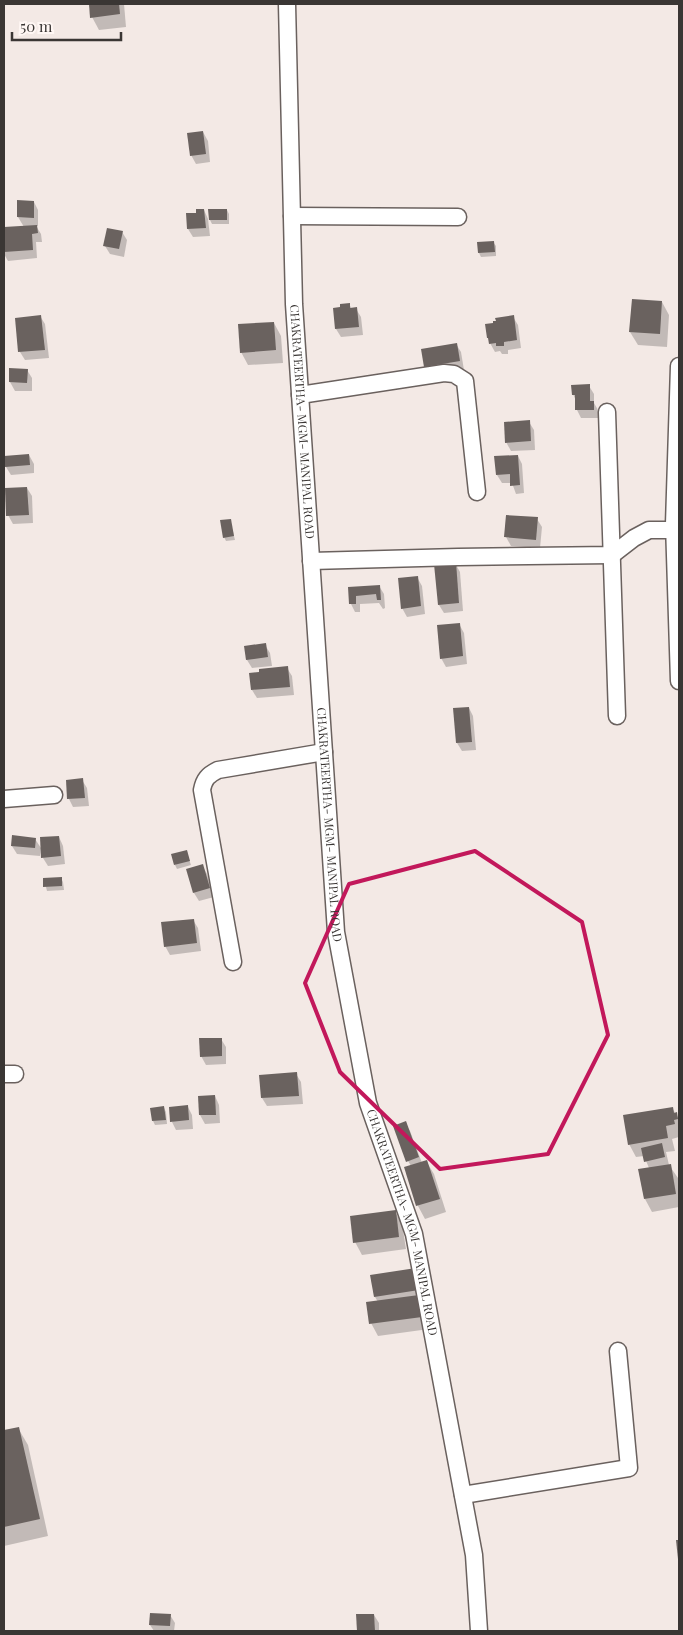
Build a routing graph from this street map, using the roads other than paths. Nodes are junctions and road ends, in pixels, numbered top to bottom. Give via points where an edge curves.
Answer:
1 (287, 4) edge
2 (292, 216) junction
3 (458, 217) dead end
4 (679, 366) edge
5 (300, 395) junction
6 (607, 412) dead end
7 (477, 492) dead end
8 (674, 530) junction
9 (612, 555) junction
10 (311, 561) junction
11 (679, 681) edge
12 (617, 716) dead end
13 (324, 752) junction
14 (54, 795) dead end
15 (4, 799) edge
16 (232, 962) dead end
17 (618, 1351) dead end
18 (463, 1495) junction
19 (479, 1631) edge

1 - 2 street, CHAKRATEERTHA- MGM- MANIPAL ROAD
2 - 3 street
2 - 5 street, CHAKRATEERTHA- MGM- MANIPAL ROAD
4 - 8 street
5 - 7 street via 454,374 465,382
5 - 10 street, CHAKRATEERTHA- MGM- MANIPAL ROAD
6 - 9 street
8 - 9 street via 649,530
8 - 11 street
9 - 10 street
9 - 12 street
10 - 13 street, CHAKRATEERTHA- MGM- MANIPAL ROAD
13 - 16 street via 218,770 209,774 204,782 202,790
13 - 18 street, CHAKRATEERTHA- MGM- MANIPAL ROAD via 338,942 368,1104 414,1234
14 - 15 street
17 - 18 street via 629,1468
18 - 19 street, CHAKRATEERTHA- MGM- MANIPAL ROAD via 474,1555

